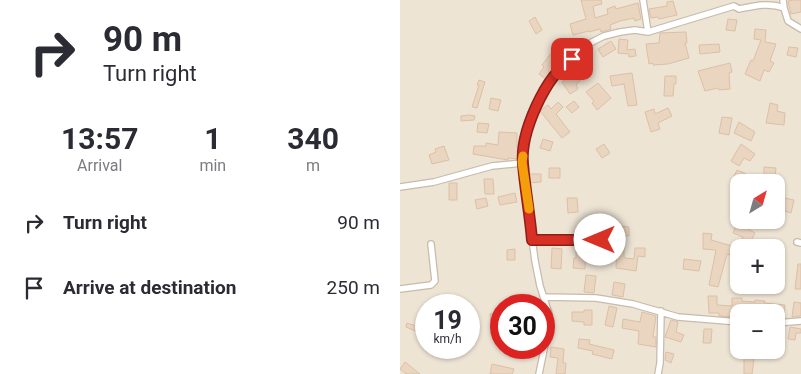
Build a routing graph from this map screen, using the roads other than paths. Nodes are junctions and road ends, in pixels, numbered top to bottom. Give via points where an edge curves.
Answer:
1 (643, 0) edge
2 (734, 0) edge
3 (783, 0) edge
4 (784, 8) junction
5 (739, 10) junction
6 (801, 29) edge
7 (648, 32) junction
8 (522, 162) junction
9 (400, 187) edge
10 (532, 240) junction
11 (617, 240) dead end
12 (431, 244) dead end
13 (400, 289) edge
14 (543, 294) edge
15 (555, 297) edge
16 (662, 311) junction
17 (730, 321) edge
18 (801, 321) edge
19 (785, 322) edge
20 (542, 359) edge
21 (539, 374) edge
22 (658, 374) edge

1 - 7 street
2 - 5 street
3 - 4 street
4 - 5 street via 767,5
4 - 6 street via 788,21
5 - 7 street via 734,6
7 - 8 street via 635,30 597,39 561,66 549,82 527,129
8 - 9 street
8 - 10 street
10 - 11 street
10 - 14 street
12 - 13 street via 434,281 431,285
15 - 16 street via 596,298
16 - 17 street via 678,316
16 - 22 street
18 - 19 street
20 - 21 street

